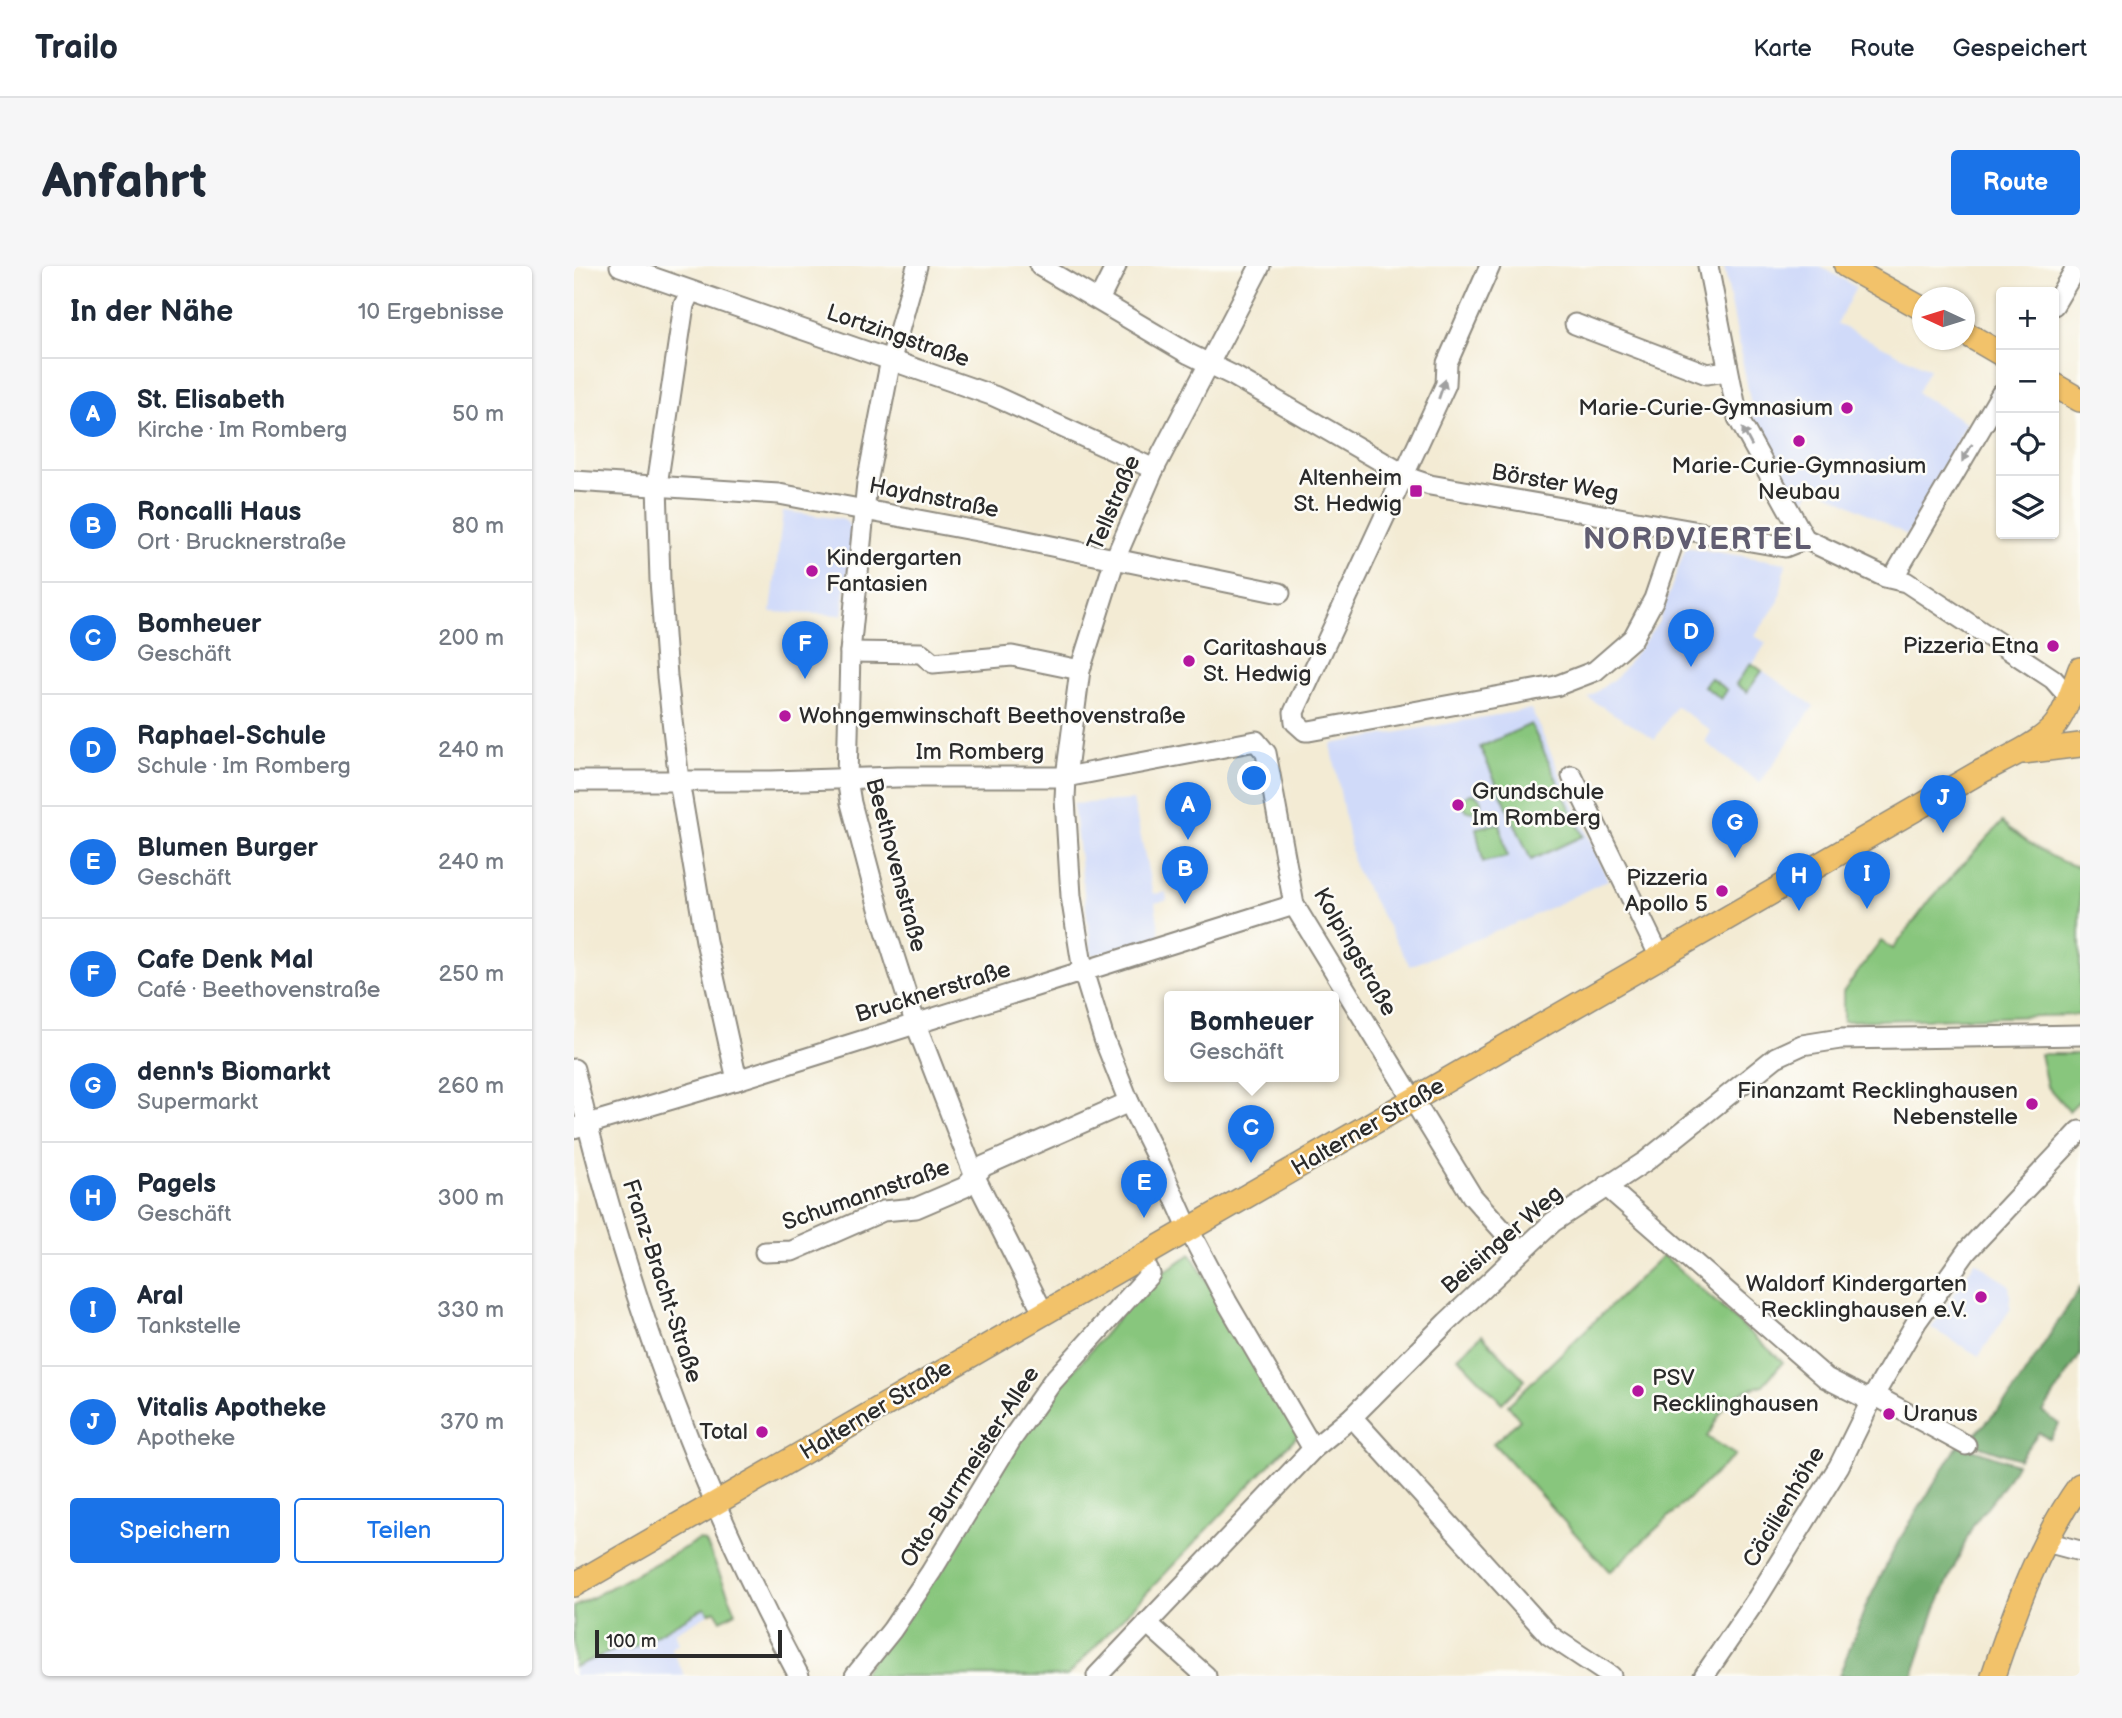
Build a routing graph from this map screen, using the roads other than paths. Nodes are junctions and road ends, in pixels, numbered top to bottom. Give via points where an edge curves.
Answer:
1 (620, 266) edge
2 (917, 266) edge
3 (1040, 266) edge
4 (1116, 266) edge
5 (1261, 266) edge
6 (1490, 266) edge
7 (1708, 266) edge
8 (1846, 266) edge
9 (2077, 266) edge
10 (690, 292) junction
11 (2059, 297) edge
12 (1100, 300) junction
13 (1912, 303) edge
14 (1575, 324) dead end
15 (1975, 339) edge
16 (1996, 351) edge
17 (891, 359) junction
18 (1210, 365) junction
19 (1727, 371) junction
20 (2059, 388) edge
21 (2080, 400) edge
22 (1996, 403) edge
23 (1154, 469) junction
24 (1402, 475) junction
25 (574, 481) edge
26 (657, 485) junction
27 (866, 510) junction
28 (1678, 529) junction
29 (1805, 538) junction
30 (1115, 559) junction
31 (1893, 578) junction
32 (1280, 593) dead end
33 (850, 652) junction
34 (2080, 669) edge
35 (1080, 670) junction
36 (2075, 706) edge
37 (1256, 741) joint
38 (2080, 745) edge
39 (2016, 753) junction
40 (1572, 776) dead end
41 (1066, 777) junction
42 (847, 779) junction
43 (574, 781) edge
44 (679, 781) junction
45 (1294, 905) junction
46 (1660, 957) junction
47 (1083, 971) junction
48 (915, 1023) junction
49 (2080, 1035) edge
50 (574, 1069) edge
51 (737, 1080) junction
52 (1415, 1100) junction
53 (1129, 1102) junction
54 (580, 1126) edge
55 (2076, 1143) edge
56 (975, 1177) junction
57 (1606, 1186) junction
58 (1189, 1230) junction
59 (1521, 1251) junction
60 (765, 1252) dead end
61 (1141, 1257) junction
62 (1042, 1312) junction
63 (1872, 1398) junction
64 (1352, 1417) junction
65 (1966, 1445) dead end
66 (1312, 1449) junction
67 (2080, 1485) edge
68 (715, 1504) junction
69 (2046, 1542) junction
70 (2080, 1551) edge
71 (574, 1585) edge
72 (1147, 1623) junction
73 (799, 1676) edge
74 (855, 1676) edge
75 (1097, 1676) edge
76 (1206, 1676) edge
77 (1611, 1676) edge
78 (1704, 1676) edge
79 (1993, 1676) edge

1 - 10 street, Lortzingstraße
2 - 17 street, Beethovenstraße
3 - 12 street, Börster Weg
4 - 12 street
5 - 18 street, Tellstraße
24 -> 6 street via 1446,384 1447,363
7 - 19 street
8 - 13 main road
9 - 11 street
10 - 17 street, Lortzingstraße
10 - 26 street via 684,305
12 - 18 street, Börster Weg
14 - 19 street via 1707,374
15 - 16 main road
17 - 23 street, Lortzingstraße via 994,396
17 - 27 street, Beethovenstraße
18 - 23 street, Tellstraße
18 - 24 street, Börster Weg
29 -> 19 street via 1741,425
20 - 21 main road
22 -> 31 street
23 - 30 street, Tellstraße
24 - 28 street, Börster Weg via 1430,485
24 - 28 street via 1294,712 1295,722 1305,731 1538,689 1595,671 1633,638 1654,599
25 - 26 street, Haydnstraße
26 - 27 street, Haydnstraße via 779,494
26 - 44 street via 667,676
27 - 30 street, Haydnstraße
27 - 33 street, Beethovenstraße
28 - 29 street, Börster Weg via 1785,547
29 - 31 street
30 - 32 street, Haydnstraße
30 - 35 street, Tellstraße
31 - 36 street via 2053,678
33 - 35 street via 921,653 933,663 1012,656
33 - 42 street, Beethovenstraße
34 - 36 main road, Halterner Straße
35 - 41 street, Tellstraße
36 - 39 main road, Halterner Straße via 2051,730
37 - 41 street, Im Romberg
37 - 45 street, Kolpingstraße via 1266,753
38 - 39 main road, Halterner Straße
39 - 46 main road, Halterner Straße
40 - 46 street
41 - 42 street, Im Romberg
41 - 47 street, Tellstraße via 1071,896
42 - 44 street, Im Romberg
42 - 48 street, Beethovenstraße via 880,912
43 - 44 street, Im Romberg
44 - 51 street via 706,941
45 - 47 street, Brucknerstraße
45 - 52 street, Kolpingstraße
46 - 52 main road, Halterner Straße
47 - 48 street, Brucknerstraße
47 - 53 street, Tellstraße
48 - 51 street, Brucknerstraße
48 - 56 street, Beethovenstraße
49 - 57 street, Beisinger Weg via 1840,1039 1802,1045 1776,1058 1646,1161
50 - 54 street, Franz-Bracht-Straße
51 - 54 street, Brucknerstraße
52 - 58 main road, Halterner Straße
52 - 59 street, Kolpingstraße via 1472,1196
53 - 56 street, Schumannstraße via 984,1167
53 - 58 street, Tellstraße
54 - 68 street, Franz-Bracht-Straße via 641,1310
55 - 63 street, Cäcilienhöhe via 1966,1251
56 - 60 street, Schumannstraße via 965,1187 916,1208 883,1211 792,1251
56 - 62 street, Beethovenstraße
57 - 59 street, Beisinger Weg via 1553,1222
57 - 63 street via 1826,1378
58 - 61 main road, Halterner Straße
58 - 66 street, Tellstraße
59 - 64 street, Beisinger Weg
61 - 62 main road, Halterner Straße
61 - 74 street, Otto-Burrmeister-Allee via 1150,1274 1052,1382 931,1572
62 - 68 main road, Halterner Straße
63 - 65 street
63 - 78 street, Cäcilienhöhe via 1839,1466
64 - 66 street, Beisinger Weg
64 - 77 street via 1549,1635
66 - 72 street, Beisinger Weg
67 - 69 main road
68 - 71 main road, Halterner Straße
68 - 73 street
69 - 70 street
69 - 79 main road
72 - 75 street, Beisinger Weg
72 - 76 street

